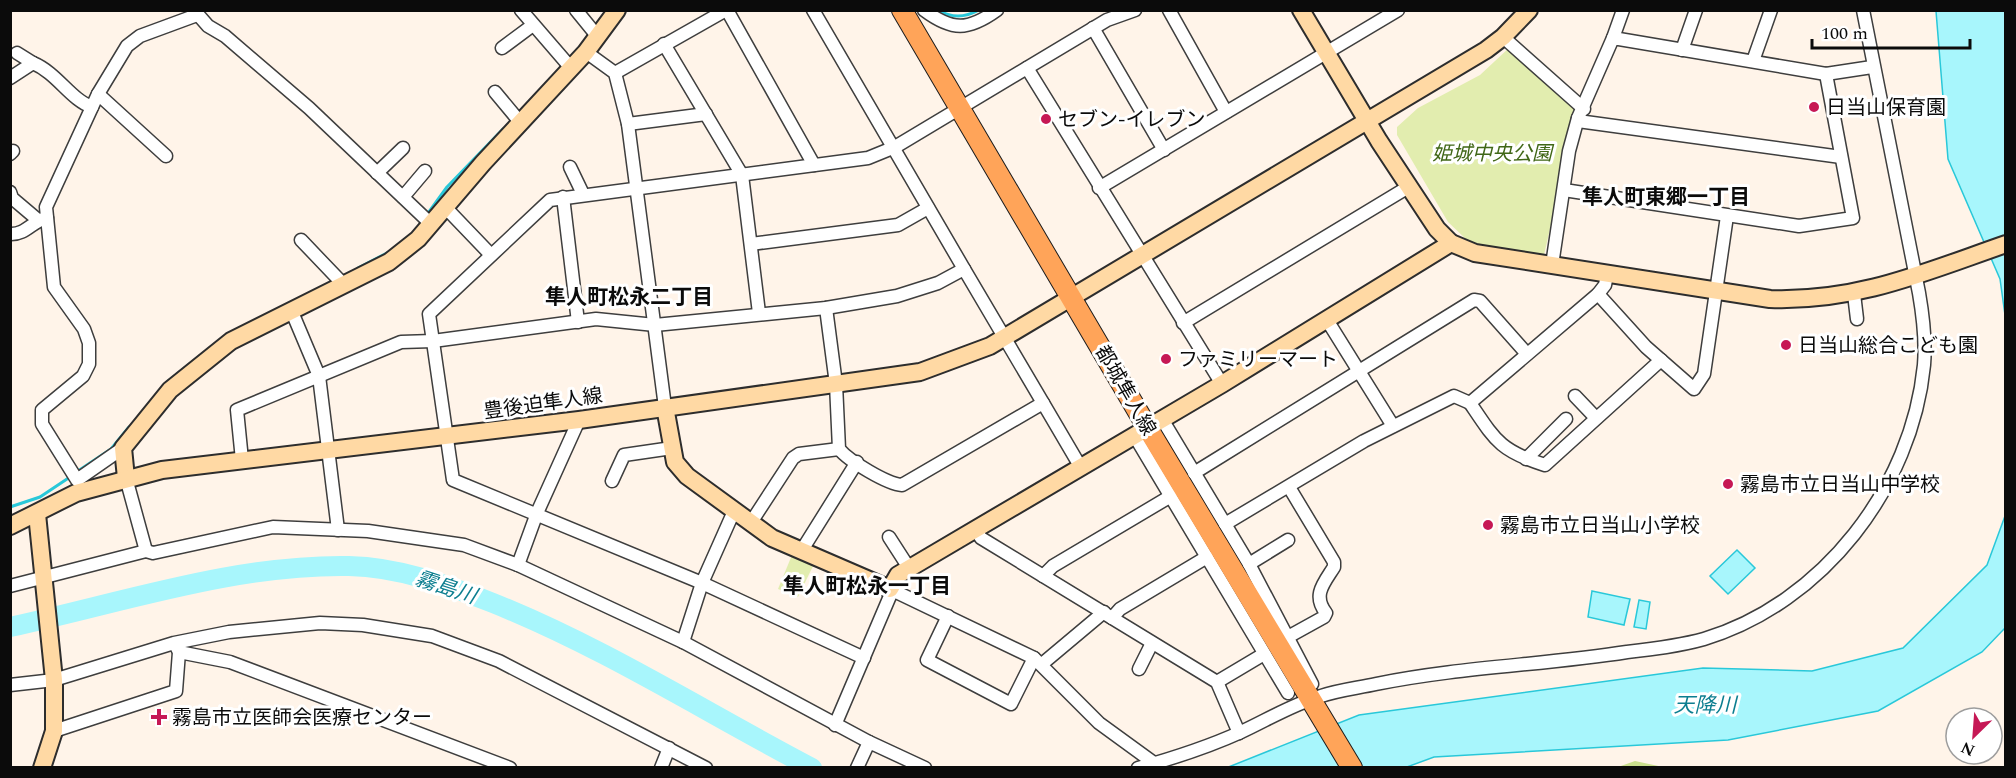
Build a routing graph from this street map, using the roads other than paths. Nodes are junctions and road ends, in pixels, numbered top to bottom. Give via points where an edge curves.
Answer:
1 (521, 10) edge
2 (576, 10) edge
3 (727, 10) edge
4 (813, 10) edge
5 (902, 10) edge
6 (924, 10) edge
7 (997, 10) edge
8 (1135, 10) edge
9 (1168, 10) edge
10 (1301, 10) edge
11 (1398, 10) edge
12 (1529, 10) edge
13 (1623, 10) edge
14 (1696, 10) edge
15 (1771, 10) edge
16 (1863, 10) edge
17 (615, 11) edge
18 (197, 12) edge
19 (533, 25) junction
20 (1093, 28) junction
21 (595, 33) junction
22 (1503, 37) junction
23 (1613, 38) junction
24 (664, 44) junction
25 (502, 48) dead end
26 (1682, 50) junction
27 (586, 52) junction
28 (17, 53) dead end
29 (1327, 54) junction
30 (1753, 61) junction
31 (33, 63) junction
32 (568, 64) junction
33 (1872, 67) junction
34 (1027, 68) junction
35 (615, 73) junction
36 (1826, 74) junction
37 (10, 78) edge
38 (495, 92) dead end
39 (98, 94) junction
40 (92, 107) junction
41 (959, 107) junction
42 (1226, 112) junction
43 (706, 114) junction
44 (1581, 114) junction
45 (517, 118) junction
46 (1368, 121) junction
47 (628, 124) junction
48 (895, 147) junction
49 (403, 148) dead end
50 (1164, 150) junction
51 (166, 156) dead end
52 (1841, 158) junction
53 (814, 165) junction
54 (570, 167) dead end
55 (425, 171) dead end
56 (378, 173) junction
57 (742, 175) junction
58 (1410, 186) junction
59 (638, 187) junction
60 (1099, 188) junction
61 (1564, 190) junction
62 (10, 192) edge
63 (583, 194) junction
64 (402, 197) junction
65 (563, 197) junction
66 (446, 208) junction
67 (928, 208) junction
68 (1727, 216) junction
69 (42, 219) junction
70 (427, 220) junction
71 (10, 234) edge
72 (301, 240) dead end
73 (1451, 243) junction
74 (751, 244) junction
75 (2006, 244) edge
76 (491, 255) junction
77 (1142, 257) junction
78 (1552, 265) junction
79 (964, 269) junction
80 (1918, 274) junction
81 (1607, 275) junction
82 (340, 281) junction
83 (1716, 291) junction
84 (1598, 294) junction
85 (1854, 294) junction
86 (1072, 297) junction
87 (826, 308) junction
88 (292, 312) junction
89 (759, 314) junction
90 (1857, 319) dead end
91 (1327, 320) junction
92 (578, 322) junction
93 (1183, 323) junction
94 (655, 325) junction
95 (1005, 338) junction
96 (433, 341) junction
97 (1527, 354) junction
98 (1661, 360) junction
99 (1359, 371) junction
100 (319, 376) junction
101 (836, 384) junction
102 (1222, 384) junction
103 (1575, 396) dead end
104 (1043, 403) junction
105 (1470, 403) junction
106 (665, 407) junction
107 (1596, 418) junction
108 (1566, 419) dead end
109 (579, 420) junction
110 (1393, 426) junction
111 (1148, 427) junction
112 (447, 436) junction
113 (123, 448) junction
114 (672, 448) junction
115 (327, 449) junction
116 (840, 449) junction
117 (1526, 459) junction
118 (242, 460) junction
119 (857, 462) junction
120 (1080, 466) junction
121 (1194, 473) junction
122 (126, 478) junction
123 (612, 481) dead end
124 (1289, 487) junction
125 (1171, 496) junction
126 (734, 512) junction
127 (537, 513) junction
128 (37, 514) junction
129 (750, 524) junction
130 (1225, 524) junction
131 (10, 526) edge
132 (338, 530) junction
133 (975, 530) junction
134 (889, 537) dead end
135 (1288, 540) dead end
136 (802, 550) junction
137 (146, 551) junction
138 (1207, 557) junction
139 (1249, 564) junction
140 (518, 565) junction
141 (909, 568) junction
142 (43, 576) junction
143 (1043, 576) junction
144 (702, 583) junction
145 (10, 586) edge
146 (890, 589) junction
147 (1108, 615) junction
148 (948, 616) junction
149 (1286, 638) junction
150 (683, 642) junction
151 (1152, 643) junction
152 (177, 647) junction
153 (1264, 654) junction
154 (864, 658) junction
155 (1038, 661) junction
156 (1139, 669) dead end
157 (54, 680) junction
158 (1217, 682) junction
159 (10, 685) edge
160 (1373, 685) junction
161 (1288, 693) dead end
162 (1313, 703) junction
163 (835, 725) junction
164 (54, 731) junction
165 (1239, 733) junction
166 (868, 745) junction
167 (669, 748) junction
168 (1154, 763) junction
169 (42, 768) edge
170 (510, 768) edge
171 (662, 768) edge
172 (706, 768) edge
173 (856, 768) edge
174 (925, 768) edge
175 (1138, 768) edge
176 (1352, 768) edge

1 - 19 street
2 - 21 street
3 - 24 street
3 - 53 street
4 - 48 street
5 - 41 main road, 都城隼人線
6 - 7 street via 950,26 963,27
8 - 20 street
9 - 42 street
10 - 29 street
11 - 29 street
12 - 22 street, 豊後迫隼人線
13 - 23 street
14 - 26 street
15 - 30 street
16 - 33 street
17 - 21 street
18 - 39 street via 133,40
18 - 56 street
19 - 25 street
19 - 32 street
20 - 34 street
20 - 50 street
21 - 27 street
22 - 44 street
22 - 46 street, 豊後迫隼人線
23 - 26 street
23 - 44 street
24 - 35 street
24 - 43 street
26 - 30 street
27 - 32 street
27 - 35 street
28 - 31 street
29 - 42 street
29 - 46 street
30 - 36 street
31 - 37 street
31 - 40 street via 50,72 84,105
32 - 45 street
33 - 36 street
33 - 80 street
34 - 41 street
34 - 60 street
35 - 47 street
36 - 52 street
38 - 45 street
39 - 40 street
39 - 51 street
40 - 69 street
41 - 48 street
41 - 86 main road, 都城隼人線
42 - 50 street
43 - 47 street
43 - 57 street
44 - 52 street via 1578,121
44 - 61 street via 1569,151
45 - 66 street
46 - 58 street
46 - 77 street, 豊後迫隼人線
47 - 59 street
48 - 53 street via 868,158
48 - 67 street
49 - 56 street
50 - 60 street
52 - 68 street via 1853,218 1799,226
53 - 57 street
54 - 63 street
55 - 64 street
56 - 64 street
57 - 59 street
57 - 74 street
58 - 73 street via 1437,229
58 - 93 street
59 - 63 street
59 - 94 street
60 - 77 street
61 - 68 street
61 - 78 street
62 - 69 street via 12,198
63 - 65 street
64 - 70 street
65 - 76 street via 550,200
65 - 92 street
66 - 70 street
66 - 76 street
67 - 74 street via 898,225
67 - 79 street
68 - 83 street
69 - 71 street via 27,230
69 - 113 street via 54,286 84,329 89,343 89,364 83,376 42,410 42,424 74,475
70 - 82 street via 418,239 389,262
72 - 82 street
73 - 78 street via 1475,253
73 - 91 street
74 - 89 street
75 - 80 street
76 - 96 street via 429,314
77 - 86 street, 豊後迫隼人線
77 - 93 street
78 - 81 street
79 - 87 street via 938,283 897,296
79 - 95 street
80 - 85 street
80 - 160 street via 1924,363 1917,407 1901,455 1867,519 1807,583 1741,625 1688,643 1597,657 1424,674
81 - 83 street
81 - 84 street
82 - 88 street
83 - 85 street via 1802,300
83 - 98 street via 1704,374 1698,385 1694,389 1688,386
84 - 97 street
84 - 98 street
85 - 90 street
86 - 95 street, 豊後迫隼人線
86 - 111 main road, 都城隼人線
87 - 89 street
87 - 101 street
88 - 100 street
88 - 113 street via 231,341 206,360 170,390
89 - 94 street
91 - 99 street
91 - 102 street
92 - 94 street via 596,319
92 - 96 street
93 - 102 street
94 - 106 street
95 - 101 street, 豊後迫隼人線 via 920,372
95 - 104 street
96 - 100 street via 401,342
96 - 112 street
97 - 99 street via 1480,301 1474,300
97 - 105 street
98 - 107 street
99 - 110 street
99 - 121 street
100 - 115 street
100 - 118 street via 237,410
101 - 106 street, 豊後迫隼人線
101 - 116 street
102 - 111 street
103 - 107 street
104 - 119 street via 902,485 894,485
104 - 120 street
105 - 110 street via 1454,396
105 - 117 street via 1496,442
106 - 109 street, 豊後迫隼人線
106 - 114 street
107 - 117 street via 1545,465
108 - 117 street
109 - 112 street, 豊後迫隼人線
109 - 127 street
110 - 124 street
111 - 120 street
111 - 121 street
111 - 125 street
111 - 162 main road, 都城隼人線
112 - 115 street, 豊後迫隼人線
112 - 127 street via 453,480
113 - 122 street
114 - 123 street via 624,455
114 - 126 street via 675,462 687,476
115 - 118 street, 豊後迫隼人線
115 - 132 street
116 - 119 street
116 - 129 street via 798,453
118 - 122 street, 豊後迫隼人線
119 - 136 street
120 - 133 street
121 - 130 street
122 - 128 street, 豊後迫隼人線 via 76,493
122 - 137 street
124 - 130 street
124 - 149 street via 1334,567 1318,596 1326,613 1324,617
125 - 138 street
125 - 143 street via 1053,566
126 - 129 street
126 - 144 street
127 - 140 street
127 - 144 street
128 - 131 street, 豊後迫隼人線
128 - 142 street
129 - 136 street
130 - 139 street
132 - 137 street via 273,527 153,553
132 - 140 street via 464,545
133 - 141 street
133 - 143 street via 981,538
134 - 141 street
135 - 139 street
136 - 146 street
137 - 142 street
138 - 147 street
138 - 153 street
139 - 149 street
140 - 150 street
141 - 146 street via 898,575
142 - 145 street
142 - 157 street
143 - 147 street
144 - 150 street
144 - 154 street
146 - 148 street
146 - 154 street
147 - 151 street
147 - 155 street
148 - 155 street
148 - 155 street via 927,660 1011,704
149 - 160 street via 1316,690 1370,676
150 - 163 street
151 - 156 street
151 - 158 street
152 - 157 street
152 - 164 street via 176,691
152 - 167 street via 229,632 320,623 401,629 499,661
152 - 170 street via 230,662
153 - 158 street
153 - 161 street
154 - 163 street
155 - 168 street via 1099,723
157 - 159 street
157 - 164 street
158 - 165 street
160 - 162 street
162 - 165 street
162 - 176 main road, 都城隼人線
163 - 166 street
164 - 169 street
165 - 168 street
166 - 173 street
166 - 174 street
167 - 171 street
167 - 172 street
168 - 175 street

